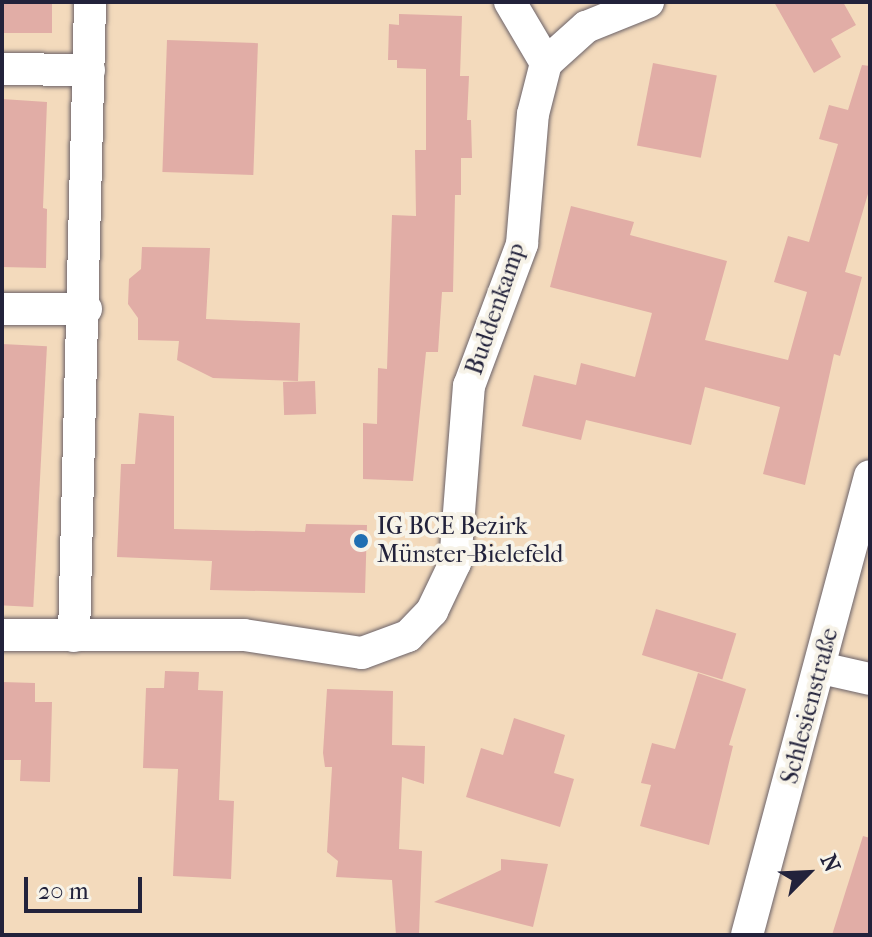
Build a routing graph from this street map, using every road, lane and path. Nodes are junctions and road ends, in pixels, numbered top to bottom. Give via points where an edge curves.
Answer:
1 (90, 2) edge
2 (510, 2) edge
3 (648, 2) edge
4 (546, 63) junction
5 (2, 69) edge
6 (89, 70) junction
7 (2, 309) edge
8 (86, 309) junction
9 (870, 476) edge
10 (2, 635) edge
11 (74, 636) junction
12 (821, 668) junction
13 (870, 679) edge
14 (747, 935) edge

1 - 6 street
2 - 4 street
3 - 4 street via 586,27
4 - 11 street, Buddenkamp via 533,114 522,244 469,386 455,563 432,611 408,636 362,653 244,635
5 - 6 street
6 - 8 street
7 - 8 street
8 - 11 street
9 - 12 street, Schlesienstraße
10 - 11 street, Buddenkamp
12 - 13 street
12 - 14 street, Schlesienstraße

